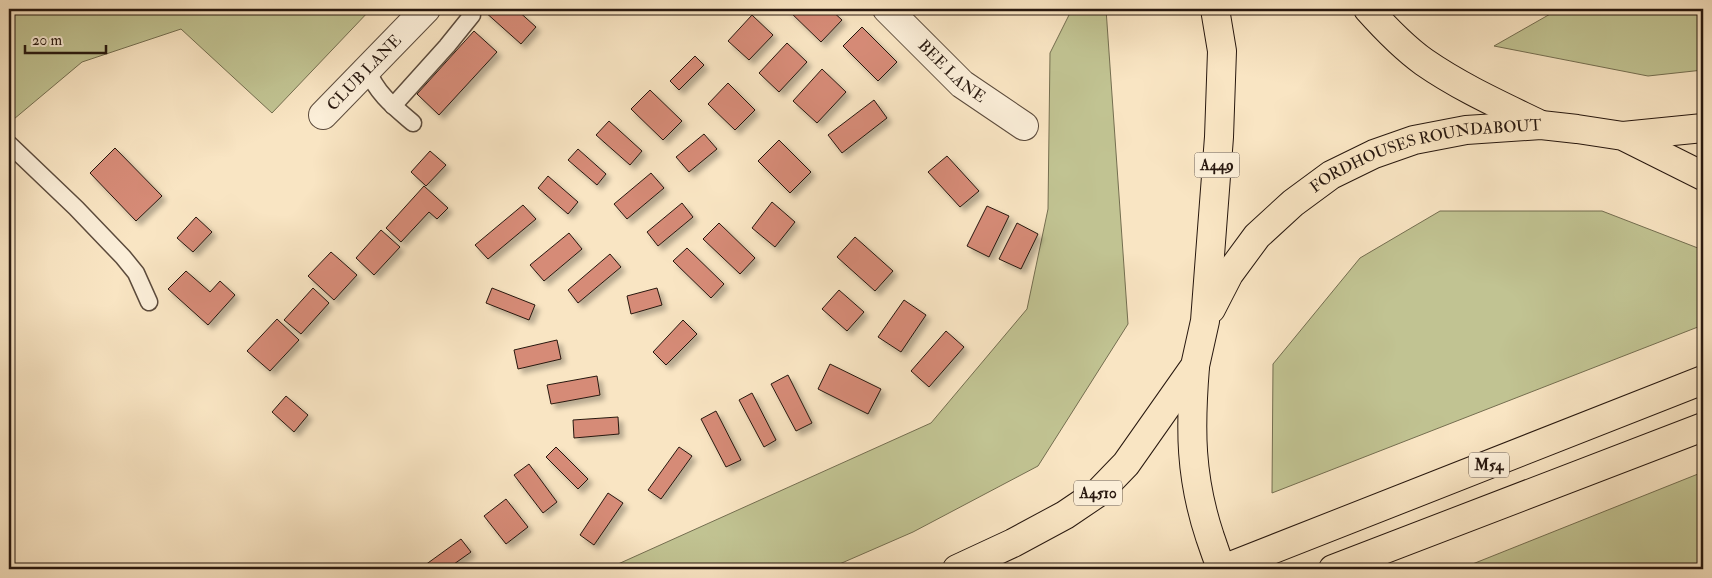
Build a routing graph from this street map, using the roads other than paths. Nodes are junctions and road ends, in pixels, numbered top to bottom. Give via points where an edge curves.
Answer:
1 (426, 9) edge
2 (471, 9) edge
3 (887, 9) edge
4 (1215, 9) edge
5 (1368, 9) edge
6 (367, 69) junction
7 (393, 106) junction
8 (323, 115) dead end
9 (413, 123) dead end
10 (1541, 125) junction
11 (1024, 126) dead end
12 (1703, 128) edge
13 (1623, 136) junction
14 (9, 144) edge
15 (1703, 176) edge
16 (149, 302) dead end
17 (1205, 321) junction
18 (1195, 366) junction
19 (1703, 380) edge
20 (1703, 427) edge
21 (957, 569) edge
22 (1223, 569) edge
23 (1333, 569) edge

1 - 6 street, CLUB LANE
2 - 7 lane via 472,15
3 - 11 street, BEE LANE via 962,84
4 - 17 highway, A449 via 1222,51
5 - 10 highway via 1387,31 1423,61 1459,84
6 - 7 lane via 382,96
6 - 8 street, CLUB LANE
7 - 9 lane
10 - 13 highway, FORDHOUSES ROUNDABOUT
10 - 17 highway, FORDHOUSES ROUNDABOUT via 1432,135 1374,154 1331,176 1293,203 1257,236 1229,274
12 - 13 highway
13 - 15 highway, FORDHOUSES ROUNDABOUT
14 - 16 lane via 124,257 136,272
17 - 18 highway
18 - 21 highway, A4510 via 1126,464 1099,492 1014,543
18 - 22 highway via 1191,415 1193,465 1206,524
19 - 22 highway, M54
20 - 23 highway, M54

